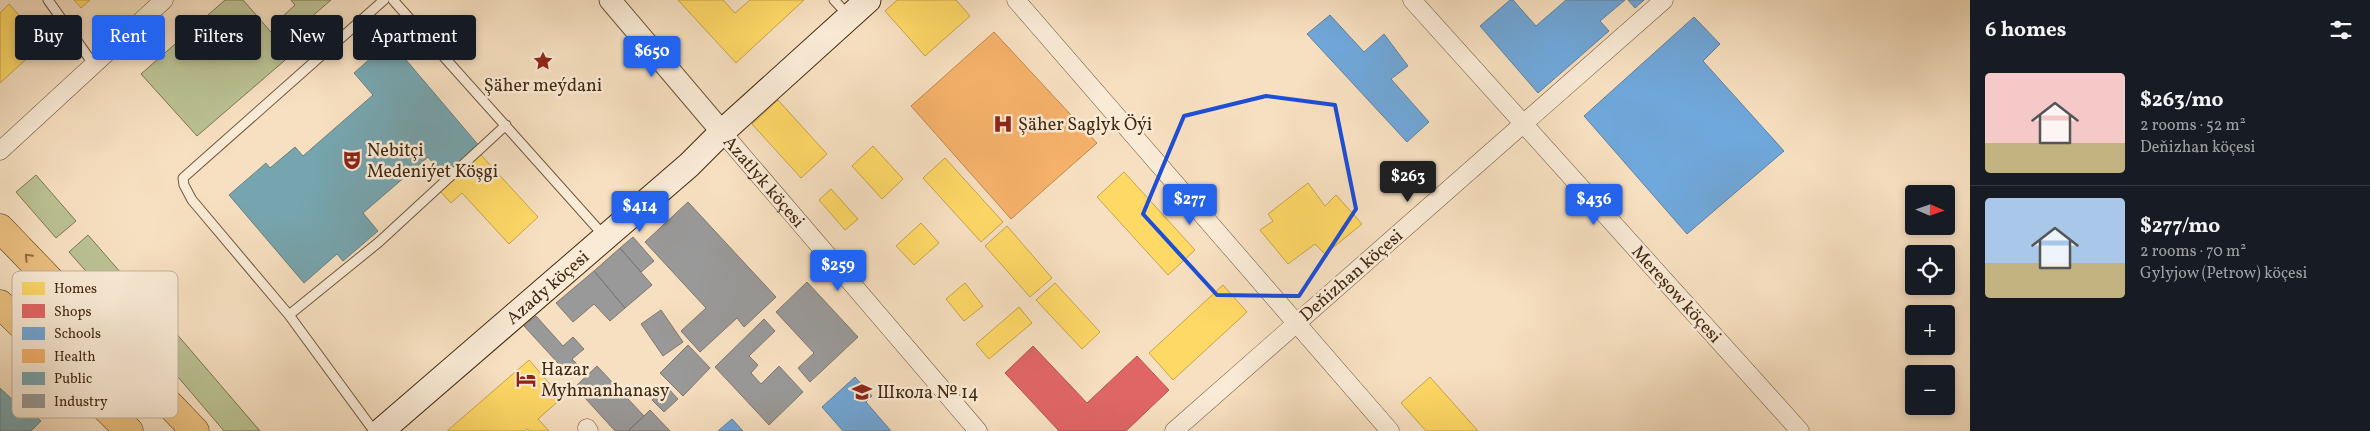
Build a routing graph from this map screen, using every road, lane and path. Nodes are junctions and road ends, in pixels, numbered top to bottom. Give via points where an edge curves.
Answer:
1 (48, 0) edge
2 (164, 0) edge
3 (384, 0) edge
4 (392, 0) edge
5 (610, 0) edge
6 (868, 0) edge
7 (1016, 0) edge
8 (1412, 0) edge
9 (1664, 0) edge
10 (842, 8) edge
11 (94, 65) junction
12 (1524, 124) junction
13 (506, 125) junction
14 (722, 132) junction
15 (0, 152) edge
16 (0, 228) edge
17 (605, 238) junction
18 (41, 271) edge
19 (0, 304) edge
20 (289, 315) junction
21 (12, 316) edge
22 (1296, 324) junction
23 (178, 413) edge
24 (116, 418) edge
25 (129, 431) edge
26 (195, 431) edge
27 (374, 431) edge
28 (381, 431) edge
29 (978, 431) edge
30 (1174, 431) edge
31 (1390, 431) edge
32 (1800, 431) edge

1 - 11 lane
2 - 11 street
3 - 20 lane via 183,178 192,200
4 - 13 lane
5 - 14 street, Azatlyk köçesi
6 - 10 main road, Azady köçesi
7 - 22 street
8 - 12 street, Mereşow köçesi
9 - 12 street, Deňizhan köçesi
10 - 14 main road, Azady köçesi
11 - 15 street
12 - 22 street, Deňizhan köçesi
12 - 32 street, Mereşow köçesi
13 - 17 lane
13 - 20 lane via 379,242
14 - 17 main road, Azady köçesi
14 - 29 street, Azatlyk köçesi
18 -> 16 highway
17 - 28 main road, Azady köçesi
19 - 21 highway
20 - 27 lane
22 - 30 street, Deňizhan köçesi
22 - 31 street
26 -> 23 highway
24 - 25 highway

